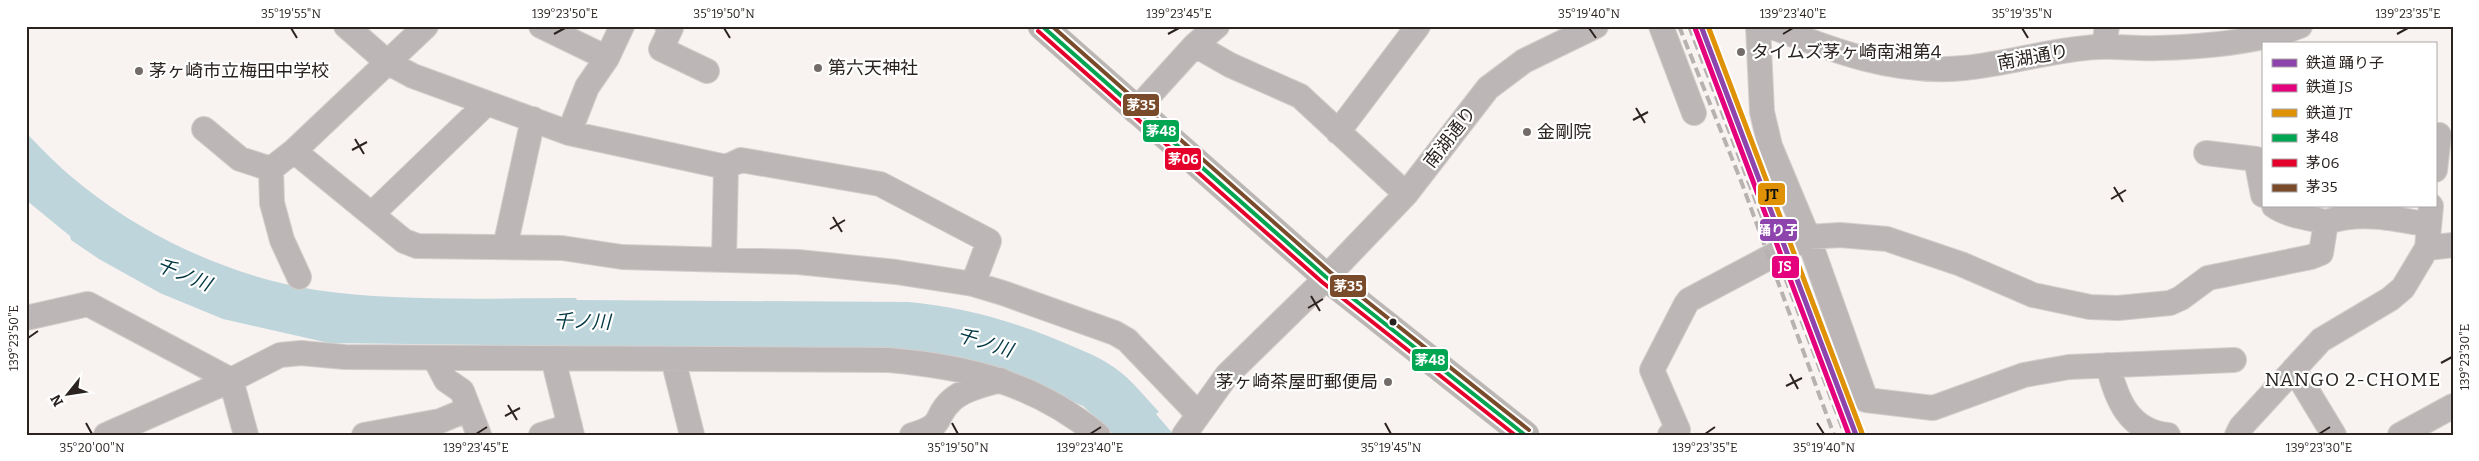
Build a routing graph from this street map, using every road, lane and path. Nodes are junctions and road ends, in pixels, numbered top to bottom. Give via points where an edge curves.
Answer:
1 (346, 26) edge
2 (426, 26) edge
3 (541, 26) edge
4 (622, 26) edge
5 (667, 26) edge
6 (1042, 26) edge
7 (1217, 26) edge
8 (1418, 26) edge
9 (1596, 26) edge
10 (1661, 26) edge
11 (1758, 26) edge
12 (1770, 26) edge
13 (2300, 26) edge
14 (2106, 36) edge
15 (1195, 45) junction
16 (607, 58) junction
17 (387, 62) junction
18 (708, 71) dead end
19 (487, 104) junction
20 (1135, 111) junction
21 (1694, 113) dead end
22 (533, 119) junction
23 (204, 129) dead end
24 (1338, 132) junction
25 (569, 133) junction
26 (2439, 135) dead end
27 (294, 150) junction
28 (2206, 153) dead end
29 (2436, 161) edge
30 (726, 168) junction
31 (271, 169) junction
32 (2262, 190) edge
33 (1406, 194) junction
34 (2277, 208) edge
35 (372, 214) junction
36 (2430, 216) edge
37 (2326, 222) junction
38 (1808, 237) junction
39 (2453, 245) edge
40 (505, 247) junction
41 (2427, 248) junction
42 (724, 260) junction
43 (299, 277) dead end
44 (1326, 277) junction
45 (972, 284) junction
46 (26, 318) edge
47 (553, 358) junction
48 (435, 359) junction
49 (672, 359) junction
50 (2234, 360) dead end
51 (2108, 365) junction
52 (2294, 369) junction
53 (231, 380) junction
54 (1000, 380) junction
55 (2453, 406) edge
56 (469, 409) junction
57 (1188, 429) edge
58 (571, 430) edge
59 (106, 435) edge
60 (246, 435) edge
61 (364, 435) edge
62 (479, 435) edge
63 (541, 435) edge
64 (692, 435) edge
65 (912, 435) edge
66 (1098, 435) edge
67 (1525, 435) edge
68 (1670, 435) edge
69 (2168, 435) edge
70 (2238, 435) edge
71 (2334, 435) edge
72 (2400, 435) edge

1 - 17 street
2 - 17 street
3 - 16 street
4 - 16 street
5 - 18 street via 671,28 661,49
6 - 20 highway
7 - 15 street
8 - 24 street
9 - 33 street, 南湖通り via 1524,61 1494,83
10 - 21 street
11 - 38 street via 1762,112 1770,146
12 - 14 street, 南湖通り via 1851,56 1895,65 1962,69 2086,47
13 - 14 street, 南湖通り via 2253,38 2158,48
15 - 20 street
15 - 24 street via 1230,65 1300,96
16 - 25 street via 587,87
17 - 19 street via 413,76
17 - 27 street
19 - 22 street
19 - 35 street
20 - 44 highway
22 - 25 street
22 - 40 street
23 - 31 street via 240,159
24 - 33 street
25 - 30 street
26 - 29 street
27 - 31 street
27 - 35 street
28 - 32 street via 2256,159
30 - 42 street
30 - 45 street via 741,160 880,184 990,242
31 - 43 street via 272,203 282,240
33 - 44 street, 南湖通り
34 - 37 street
35 - 40 street via 404,242 418,246
36 - 37 street via 2346,216
36 - 41 street
37 - 38 street via 2321,253 2208,278 2170,303 2118,308 2090,307 2033,295 1961,264 1887,239 1840,235
38 - 51 street via 1866,400 1933,408 2024,375 2069,367
38 - 68 street via 1686,304 1652,370 1678,430
39 - 41 street
40 - 42 street via 562,248 622,257
41 - 52 street via 2403,288 2322,340
42 - 45 street via 798,262
44 - 57 street, 南湖通り via 1227,375
44 - 67 highway
45 - 57 street via 1127,340
46 - 53 street via 88,304
47 - 48 street
47 - 49 street
47 - 58 street
48 - 53 street via 301,353 280,355
48 - 56 street via 446,380 462,391
49 - 54 street via 889,360 934,364
49 - 64 street
50 - 51 street
51 - 69 street via 2122,409 2136,424
52 - 70 street via 2241,426
52 - 71 street
53 - 59 street
53 - 60 street
54 - 65 street via 959,394 950,401 937,424 930,430
54 - 66 street via 1032,392 1073,414
55 - 72 street
56 - 61 street via 440,421
56 - 62 street
58 - 63 street

